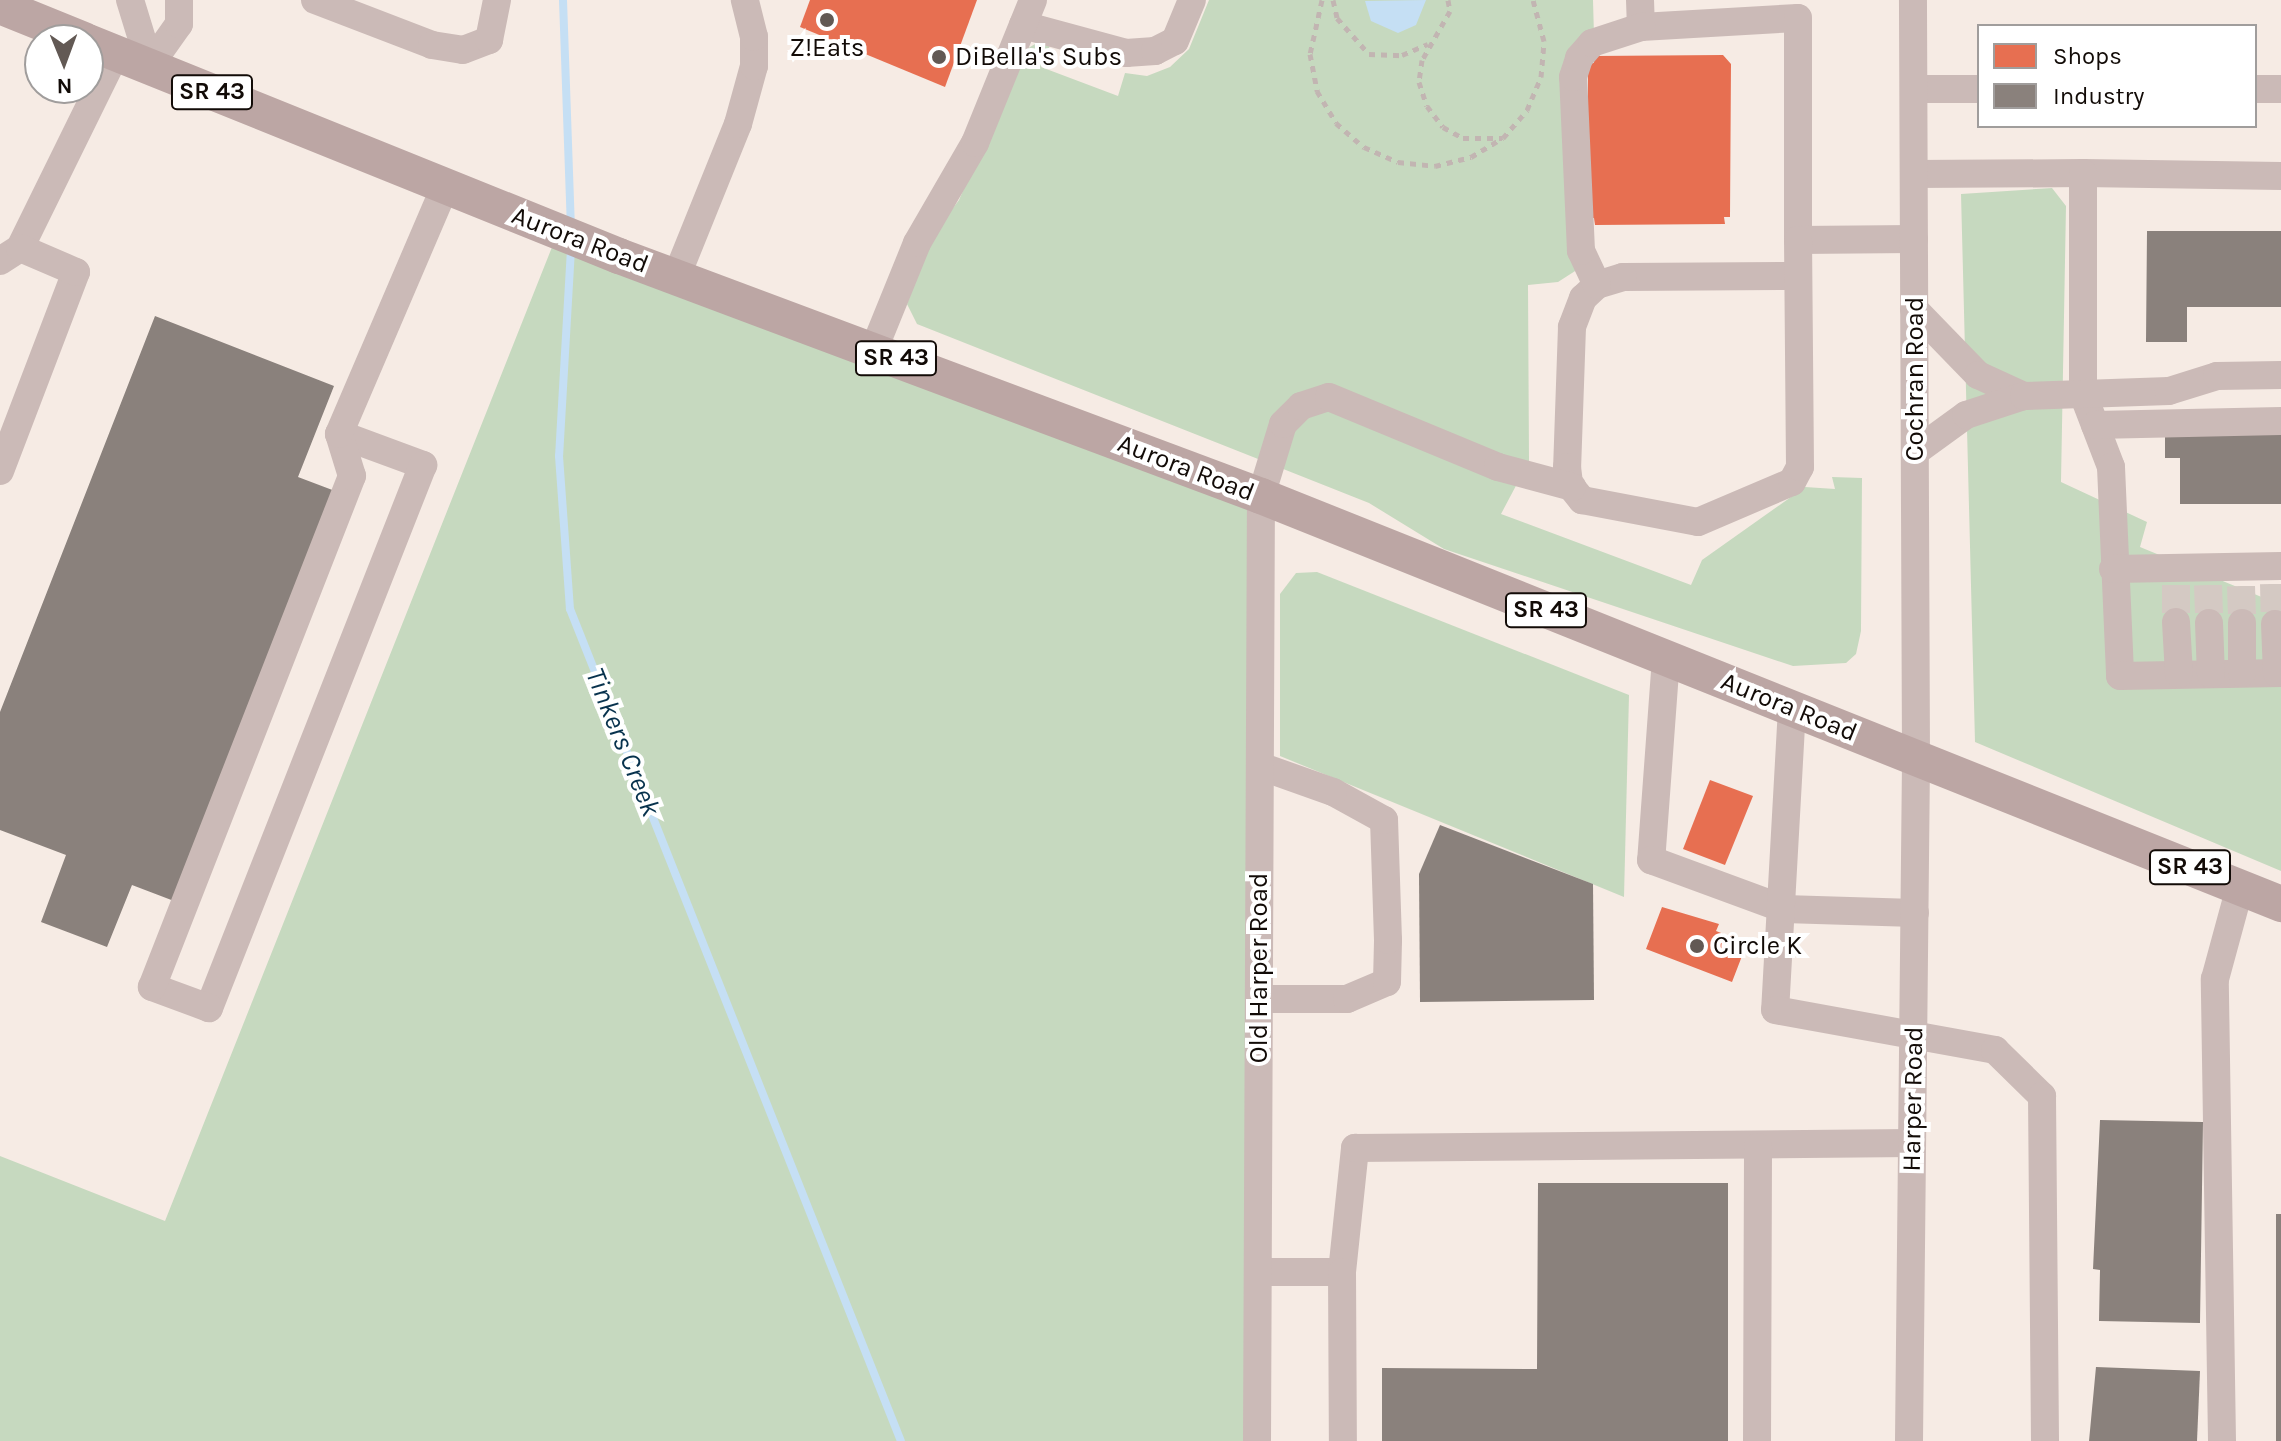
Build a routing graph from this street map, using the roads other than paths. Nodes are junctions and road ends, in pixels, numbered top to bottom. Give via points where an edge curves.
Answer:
1 (130, 0) edge
2 (179, 0) edge
3 (315, 0) edge
4 (497, 0) edge
5 (1192, 0) edge
6 (1913, 0) edge
7 (0, 6) edge
8 (752, 8) edge
9 (1798, 9) edge
10 (1028, 12) edge
11 (1640, 13) edge
12 (44, 24) edge
13 (104, 48) edge
14 (150, 65) junction
15 (1914, 89) junction
16 (1977, 89) edge
17 (2257, 89) edge
18 (2281, 89) edge
19 (72, 104) edge
20 (2083, 173) junction
21 (1914, 174) junction
22 (2281, 176) edge
23 (445, 187) junction
24 (1914, 239) junction
25 (1798, 240) junction
26 (10, 255) edge
27 (677, 275) junction
28 (1798, 276) junction
29 (1597, 285) junction
30 (1914, 309) junction
31 (874, 349) junction
32 (2281, 375) edge
33 (2083, 394) junction
34 (2024, 396) junction
35 (2281, 421) edge
36 (2095, 425) junction
37 (339, 434) junction
38 (1915, 452) junction
39 (0, 471) edge
40 (1572, 487) junction
41 (1261, 496) junction
42 (2113, 569) junction
43 (2277, 572) edge
44 (2176, 622) tunnel mouth
45 (2209, 623) tunnel mouth
46 (2242, 623) tunnel mouth
47 (2275, 624) tunnel mouth
48 (1666, 658) junction
49 (2242, 673) junction
50 (2279, 673) edge
51 (2179, 674) junction
52 (2211, 674) junction
53 (1792, 708) junction
54 (1916, 757) junction
55 (1260, 766) junction
56 (2240, 887) junction
57 (2281, 904) edge
58 (1784, 909) junction
59 (1915, 913) junction
60 (1259, 999) junction
61 (1913, 1038) junction
62 (1912, 1143) junction
63 (1758, 1147) junction
64 (1258, 1272) junction
65 (1342, 1272) junction
66 (1257, 1441) edge
67 (1343, 1441) edge
68 (1757, 1441) edge
69 (1909, 1441) edge
70 (2045, 1441) edge
71 (2222, 1441) edge

1 - 14 street
2 - 14 street via 179,24
3 - 4 street via 432,45 463,50 489,40
5 - 10 street via 1175,41 1155,51 1126,53
6 - 15 street, Cochran Road
7 - 12 main road, Aurora Road / SR 43
8 - 27 street via 754,66 738,124
9 - 11 street
9 - 25 street
10 - 31 street via 975,143 917,243
11 - 29 street via 1592,43 1579,58 1573,77 1581,251
13 - 14 main road, Aurora Road / SR 43
14 - 23 main road, Aurora Road / SR 43
15 - 16 street
15 - 21 street, Cochran Road
17 - 18 street
19 - 26 street
20 - 21 street
20 - 22 street
20 - 33 street
21 - 24 street, Cochran Road
23 - 27 main road, Aurora Road / SR 43
23 - 37 street
24 - 25 street
24 - 30 street, Cochran Road
25 - 28 street
26 - 39 street via 76,272
27 - 31 main road, Aurora Road / SR 43
28 - 29 street via 1623,277
28 - 40 street via 1800,467 1792,482 1698,522 1582,500
29 - 40 street via 1583,298 1572,327 1567,467
30 - 34 street via 1978,375
30 - 38 street, Cochran Road
31 - 41 main road, Aurora Road / SR 43
32 - 33 street via 2217,376 2169,391
33 - 34 street
33 - 36 street
34 - 38 street via 1966,415
35 - 36 street
36 - 42 street via 2111,467
37 - 37 street via 423,465 209,1008 152,987 352,476
38 - 54 street, Cochran Road
40 - 41 street, Old Harper Road via 1498,467 1329,397 1301,406 1283,424
41 - 48 main road, Aurora Road / SR 43
41 - 55 street, Old Harper Road
42 - 43 street via 2175,577
42 - 51 street via 2120,676
44 - 51 street
45 - 52 street
46 - 49 street
47 - 50 street
48 - 53 main road, Aurora Road / SR 43
48 - 58 street via 1651,860
49 - 50 street
49 - 52 street
51 - 52 street
53 - 54 main road, Aurora Road / SR 43
53 - 58 street
54 - 56 main road, Aurora Road / SR 43
54 - 59 street, Harper Road
55 - 60 street, Old Harper Road
55 - 60 street via 1333,792 1384,820 1388,940 1387,982 1347,999
56 - 57 main road, Aurora Road / SR 43
56 - 71 street via 2215,979
58 - 59 street
58 - 61 street via 1775,1010
59 - 61 street, Harper Road
60 - 64 street, Old Harper Road
61 - 62 street, Harper Road
61 - 70 street via 1995,1050 2042,1096
62 - 63 street
62 - 69 street, Harper Road
63 - 65 street via 1355,1148
63 - 68 street
64 - 65 street
64 - 66 street, Old Harper Road
65 - 67 street

